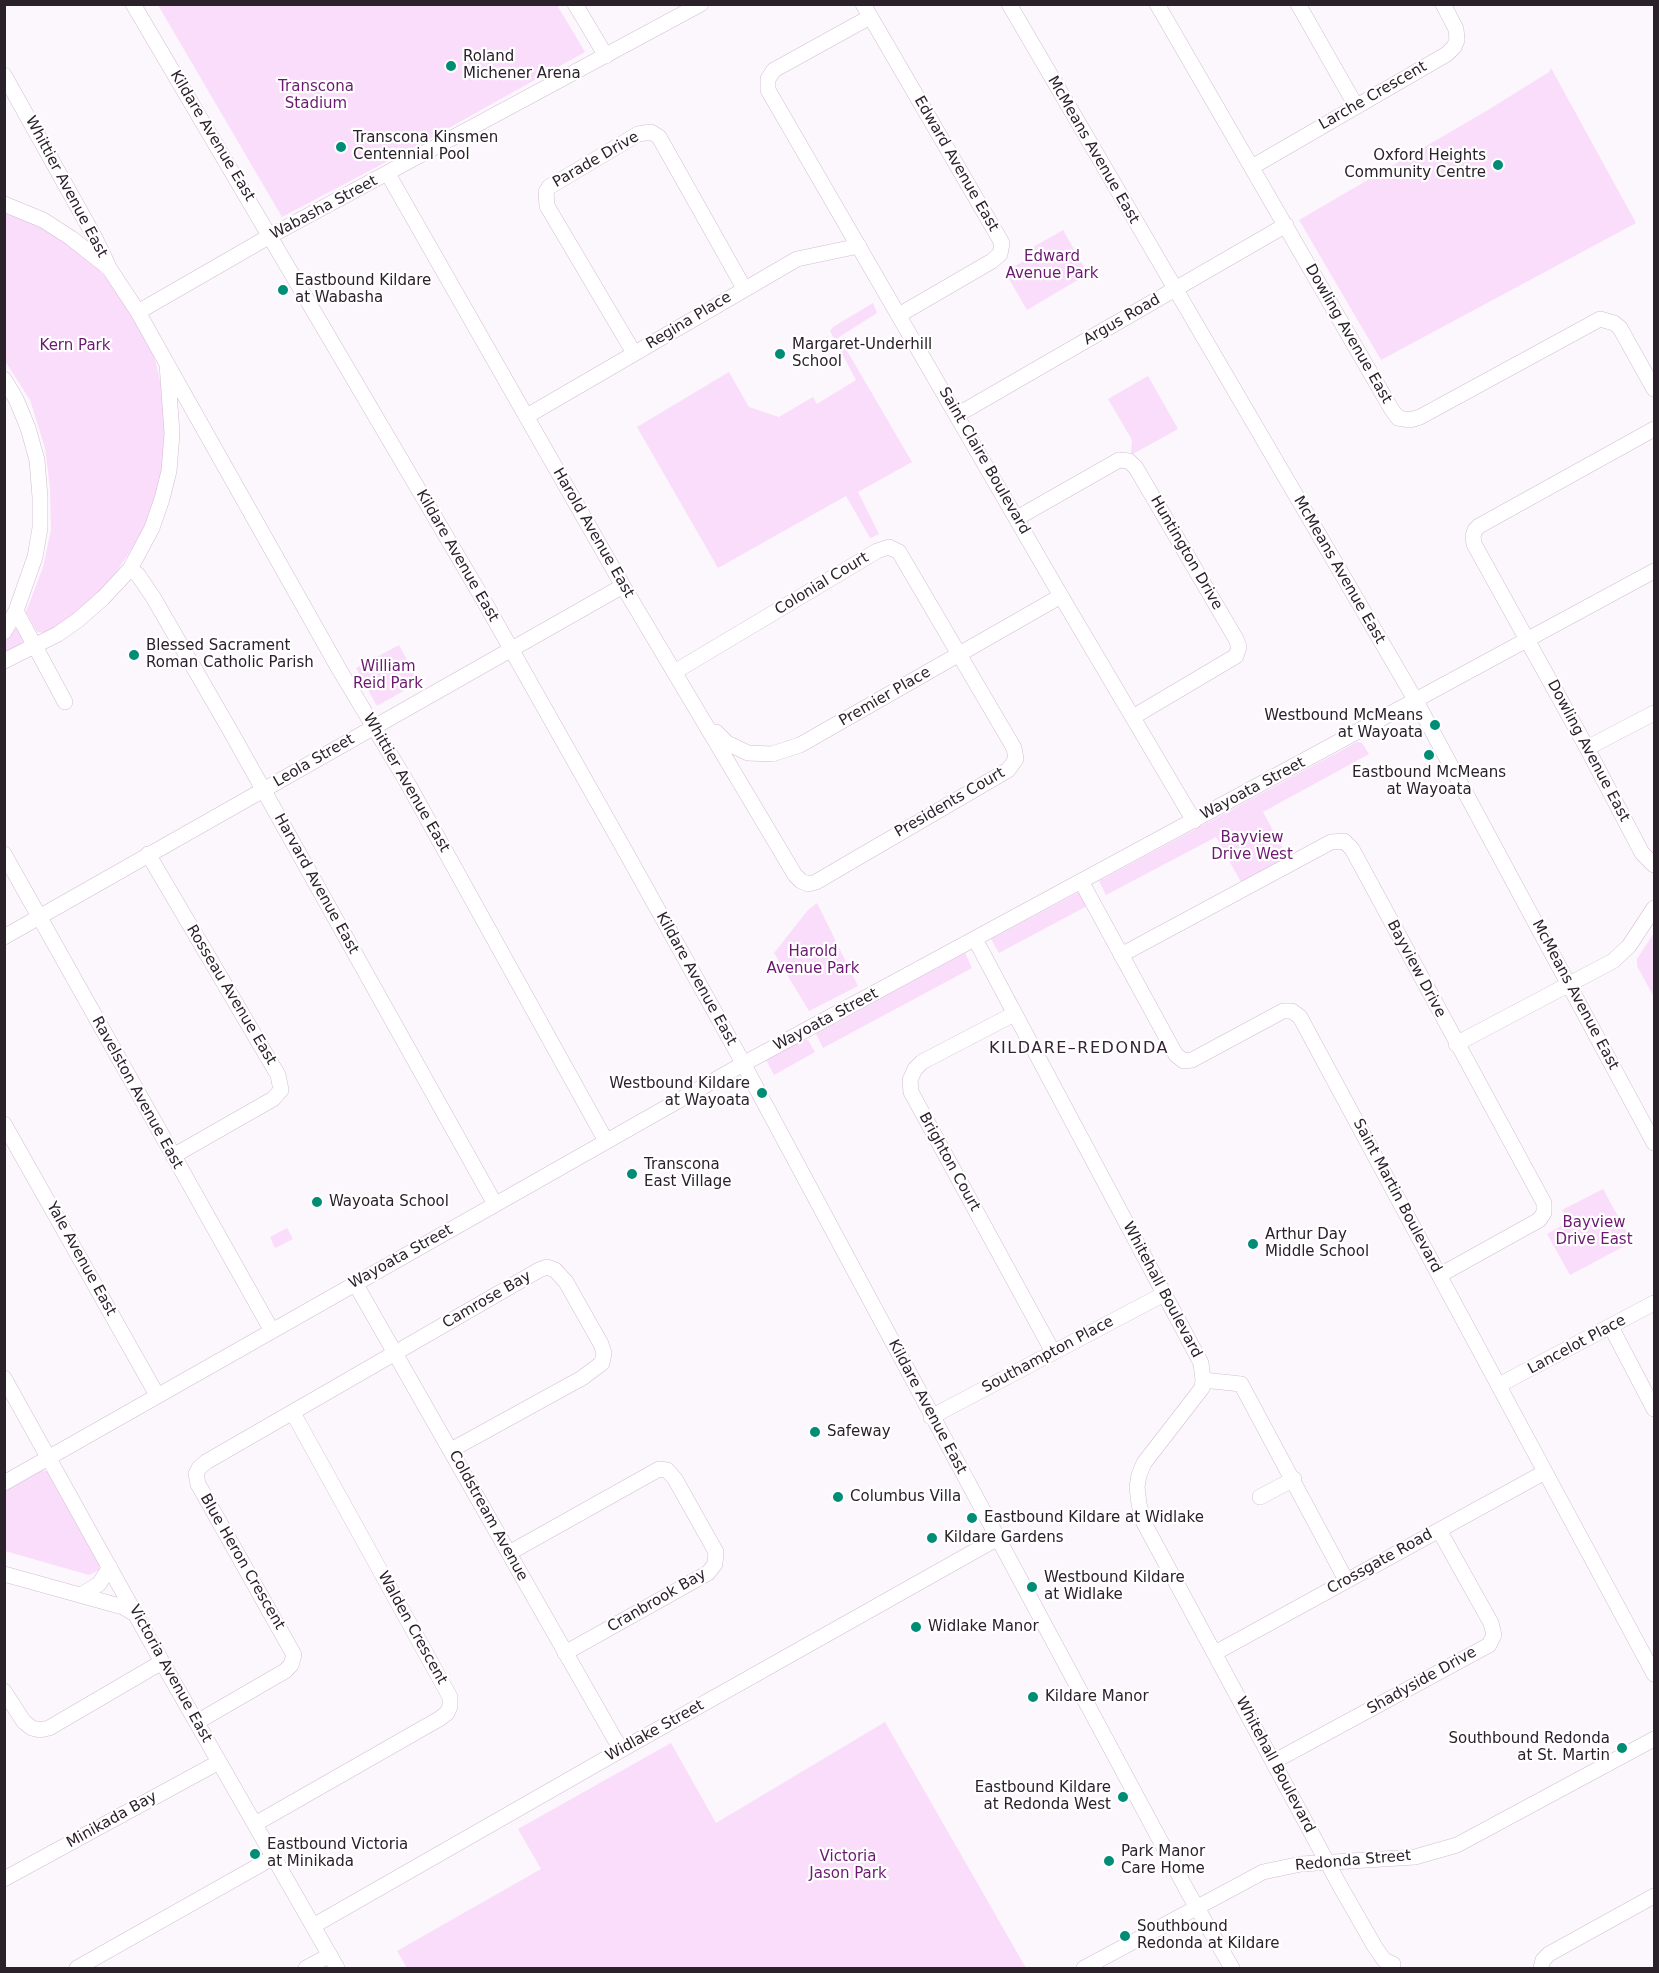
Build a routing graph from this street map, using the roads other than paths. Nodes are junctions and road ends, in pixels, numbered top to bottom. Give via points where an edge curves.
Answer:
1 (133, 4) edge
2 (575, 4) edge
3 (701, 4) edge
4 (1009, 4) edge
5 (1157, 4) edge
6 (1298, 4) edge
7 (1443, 4) edge
8 (867, 10) edge
9 (606, 56) junction
10 (4, 75) edge
11 (1356, 106) junction
12 (1252, 167) junction
13 (387, 174) junction
14 (4, 204) edge
15 (1286, 225) junction
16 (270, 237) junction
17 (859, 246) junction
18 (109, 268) junction
19 (744, 288) junction
20 (1174, 290) junction
21 (138, 312) junction
22 (899, 315) junction
23 (634, 353) junction
24 (167, 364) junction
25 (6, 385) edge
26 (1654, 389) edge
27 (957, 415) junction
28 (526, 416) junction
29 (1654, 429) edge
30 (1017, 518) junction
31 (130, 569) junction
32 (1654, 571) edge
33 (623, 586) junction
34 (1061, 596) junction
35 (16, 611) junction
36 (4, 632) edge
37 (1528, 640) junction
38 (34, 647) junction
39 (512, 650) junction
40 (959, 654) junction
41 (4, 661) edge
42 (676, 671) junction
43 (1416, 701) junction
44 (65, 702) dead end
45 (1654, 713) edge
46 (1133, 717) junction
47 (706, 722) junction
48 (374, 727) junction
49 (1587, 748) junction
50 (264, 790) junction
51 (1194, 821) junction
52 (4, 854) edge
53 (148, 854) junction
54 (1654, 865) edge
55 (1081, 881) junction
56 (808, 884) joint
57 (1654, 908) edge
58 (39, 917) junction
59 (4, 937) edge
60 (975, 939) junction
61 (1121, 955) junction
62 (1569, 983) junction
63 (1014, 1014) junction
64 (1456, 1044) junction
65 (743, 1064) junction
66 (4, 1124) edge
67 (606, 1141) junction
68 (1654, 1143) edge
69 (173, 1156) junction
70 (495, 1204) junction
71 (1440, 1275) junction
72 (355, 1282) junction
73 (1164, 1293) junction
74 (1654, 1304) edge
75 (1611, 1327) junction
76 (272, 1331) junction
77 (1053, 1352) junction
78 (396, 1354) junction
79 (4, 1378) edge
80 (1203, 1380) junction
81 (1499, 1385) junction
82 (158, 1395) junction
83 (1654, 1409) edge
84 (293, 1413) junction
85 (932, 1417) junction
86 (451, 1450) junction
87 (50, 1458) junction
88 (1545, 1472) junction
89 (1294, 1479) junction
90 (4, 1483) edge
91 (1260, 1497) dead end
92 (1439, 1530) junction
93 (998, 1538) junction
94 (509, 1553) junction
95 (110, 1567) junction
96 (4, 1574) edge
97 (1346, 1580) junction
98 (81, 1595) junction
99 (137, 1615) junction
100 (565, 1653) junction
101 (1215, 1653) junction
102 (162, 1662) junction
103 (1654, 1674) edge
104 (4, 1691) edge
105 (197, 1722) junction
106 (1654, 1740) edge
107 (621, 1750) junction
108 (219, 1762) junction
109 (1273, 1762) junction
110 (255, 1824) junction
111 (274, 1857) junction
112 (1326, 1862) junction
113 (4, 1879) edge
114 (1654, 1896) edge
115 (1198, 1907) junction
116 (314, 1926) junction
117 (330, 1954) junction
118 (1393, 1964) dead end
119 (77, 1968) edge
120 (306, 1968) edge
121 (337, 1968) edge
122 (1084, 1968) edge
123 (1232, 1968) edge
124 (1541, 1968) edge

1 - 16 street, Kildare Avenue East
2 - 9 street
3 - 9 street, Wabasha Street
4 - 20 street, McMeans Avenue East
5 - 12 street, Dowling Avenue East
6 - 11 street
7 - 11 street, Larche Crescent via 1456,29 1454,47
8 - 17 street, Saint Claire Boulevard via 774,70 768,79 768,90
8 - 22 street, Edward Avenue East via 1002,243 1000,254 992,261
9 - 13 street, Wabasha Street
10 - 18 street, Whittier Avenue East
11 - 12 street, Larche Crescent
12 - 15 street, Dowling Avenue East
13 - 16 street, Wabasha Street
13 - 28 street, Harold Avenue East
14 - 18 street via 43,220
15 - 20 street, Argus Road
15 - 26 street, Dowling Avenue East via 1398,418 1420,417 1600,319 1620,328
16 - 21 street, Wabasha Street
16 - 39 street, Kildare Avenue East
17 - 19 street, Regina Place via 797,258
17 - 22 street, Saint Claire Boulevard
18 - 21 street, Whittier Avenue East
19 - 23 street, Regina Place
19 - 23 street, Parade Drive via 659,137 651,132 638,134 546,192 547,206
20 - 27 street, Argus Road
20 - 43 street, McMeans Avenue East
21 - 24 street, Whittier Avenue East
22 - 27 street, Saint Claire Boulevard
23 - 28 street, Regina Place
24 - 31 street via 172,433 169,471 152,528
24 - 48 street, Whittier Avenue East
25 - 35 street via 28,428 37,460 40,497 35,557
27 - 30 street, Saint Claire Boulevard
28 - 33 street, Harold Avenue East
29 - 37 street, Dowling Avenue East via 1475,530 1474,544
30 - 34 street, Saint Claire Boulevard
30 - 46 street, Huntington Drive via 1119,460 1129,460 1236,639 1236,656
31 - 38 street via 78,620
31 - 50 street, Harvard Avenue East via 153,597
32 - 37 street, Wayoata Street
33 - 39 street, Leola Street
33 - 42 street, Harold Avenue East
34 - 40 street, Premier Place
34 - 46 street, Saint Claire Boulevard
35 - 36 street
35 - 38 street
37 - 43 street, Wayoata Street
37 - 49 street, Dowling Avenue East
38 - 41 street
38 - 44 street
39 - 48 street, Leola Street
39 - 65 street, Kildare Avenue East
40 - 42 street, Colonial Court via 899,552 889,547
40 - 47 street, Premier Place via 800,745 772,754 748,753 727,742
40 - 56 street, Presidents Court via 1014,748 1016,759 1010,768
42 - 47 street, Harold Avenue East
43 - 51 street, Wayoata Street
43 - 62 street, McMeans Avenue East
45 - 49 street
46 - 51 street, Saint Claire Boulevard
47 - 56 street, Harold Avenue East via 795,875
48 - 50 street, Leola Street
48 - 67 street, Whittier Avenue East
49 - 54 street, Dowling Avenue East via 1642,853
50 - 53 street, Leola Street
50 - 70 street, Harvard Avenue East
51 - 55 street, Wayoata Street
52 - 58 street, Ravelston Avenue East
53 - 58 street, Leola Street
53 - 69 street, Rosseau Avenue East via 278,1075 281,1090 273,1099
55 - 60 street, Wayoata Street
55 - 61 street, Saint Martin Boulevard
57 - 62 street via 1629,946 1613,961
58 - 59 street, Leola Street
58 - 69 street, Ravelston Avenue East
60 - 63 street, Whitehall Boulevard
60 - 65 street, Wayoata Street
61 - 64 street, Bayview Drive via 1331,842 1344,842 1352,849
61 - 71 street, Saint Martin Boulevard via 1176,1055 1184,1061 1283,1011 1293,1011 1300,1017
62 - 64 street
62 - 68 street, McMeans Avenue East
63 - 73 street, Whitehall Boulevard
63 - 77 street, Brighton Court via 922,1062 910,1080 911,1092
64 - 71 street, Bayview Drive via 1544,1203 1545,1213
65 - 67 street, Wayoata Street
65 - 85 street, Kildare Avenue East
66 - 82 street, Yale Avenue East
67 - 70 street, Wayoata Street
69 - 76 street, Ravelston Avenue East
70 - 72 street, Wayoata Street
71 - 81 street, Saint Martin Boulevard
72 - 76 street, Wayoata Street
72 - 78 street, Coldstream Avenue
73 - 77 street, Southampton Place
73 - 80 street, Whitehall Boulevard via 1201,1363
74 - 75 street, Lancelot Place
75 - 81 street, Lancelot Place
75 - 83 street
76 - 82 street, Wayoata Street
77 - 85 street, Southampton Place
78 - 84 street, Blue Heron Crescent
78 - 86 street, Coldstream Avenue
78 - 86 street, Camrose Bay via 539,1270 555,1270 566,1282 601,1344 602,1363 582,1378
79 - 87 street, Victoria Avenue East
80 - 89 street via 1242,1384
80 - 101 street, Whitehall Boulevard via 1196,1398 1144,1463 1137,1487 1144,1523
81 - 88 street, Saint Martin Boulevard
82 - 87 street, Wayoata Street
84 - 105 street, Blue Heron Crescent via 206,1462 196,1474 198,1484 294,1655 285,1671
84 - 110 street, Walden Crescent via 450,1697 450,1706 439,1719
85 - 93 street, Kildare Avenue East
86 - 94 street, Coldstream Avenue
87 - 90 street, Wayoata Street
87 - 95 street, Victoria Avenue East
88 - 92 street, Crossgate Road
88 - 103 street, Saint Martin Boulevard
89 - 91 street
89 - 97 street
92 - 97 street, Crossgate Road
92 - 109 street, Shadyside Drive via 1491,1623 1494,1635 1489,1645
93 - 107 street, Widlake Street
93 - 115 street, Kildare Avenue East
94 - 100 street, Coldstream Avenue
94 - 100 street, Cranbrook Bay via 659,1469 667,1470 675,1479 717,1552 708,1573
95 - 98 street via 99,1584
95 - 99 street, Victoria Avenue East
96 - 98 street
97 - 101 street, Crossgate Road
98 - 99 street
99 - 102 street, Victoria Avenue East
100 - 107 street, Coldstream Avenue
101 - 109 street, Whitehall Boulevard
102 - 104 street via 40,1730 24,1722
102 - 105 street, Victoria Avenue East
105 - 108 street, Victoria Avenue East
106 - 112 street, Redonda Street via 1457,1845 1415,1857
107 - 116 street, Widlake Street
108 - 110 street, Victoria Avenue East
108 - 113 street, Minikada Bay
109 - 112 street, Whitehall Boulevard
110 - 111 street, Victoria Avenue East
111 - 116 street, Victoria Avenue East
111 - 119 street
112 - 115 street, Redonda Street via 1263,1872
112 - 118 street, Whitehall Boulevard via 1375,1947 1384,1960
114 - 124 street via 1549,1954
115 - 122 street, Redonda Street
115 - 123 street, Kildare Avenue East
116 - 117 street, Victoria Avenue East
117 - 120 street
117 - 121 street, Victoria Avenue East

